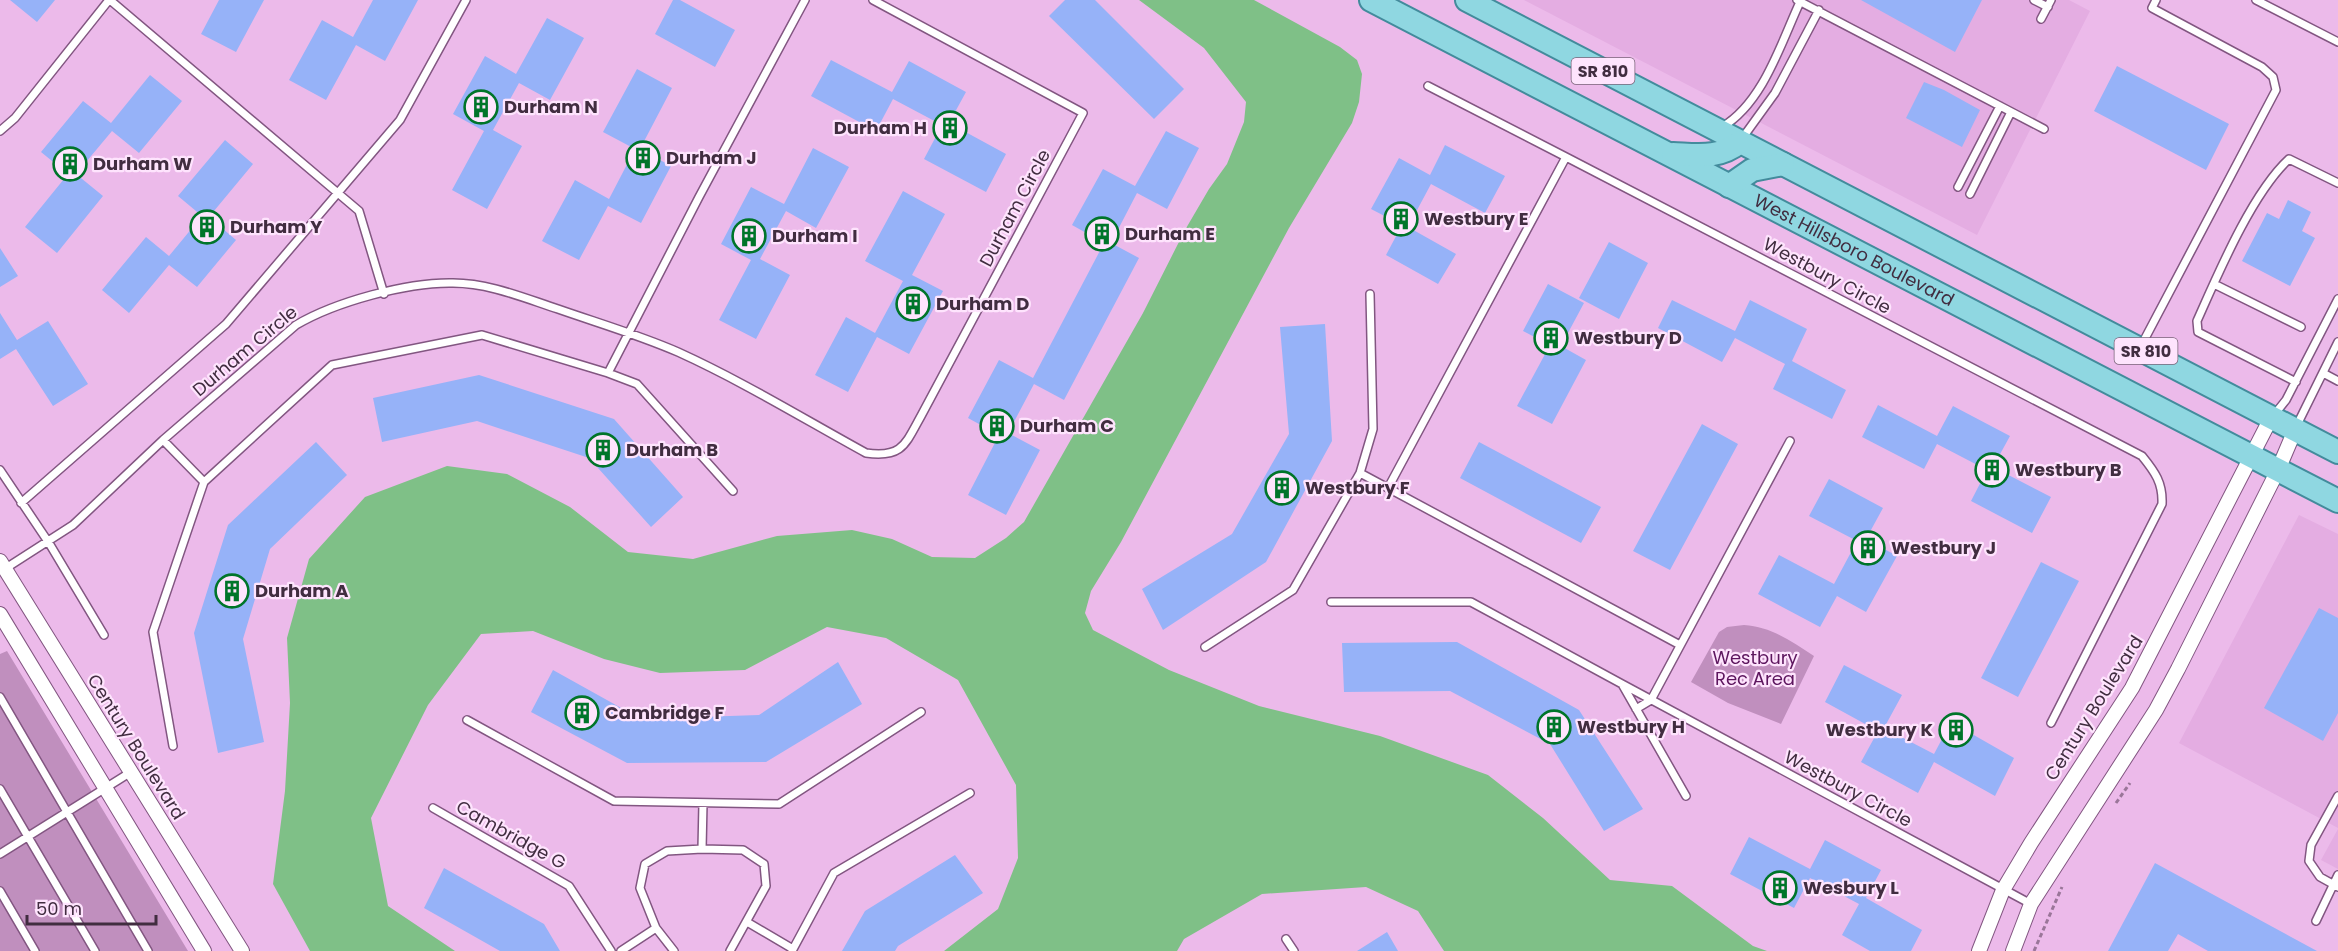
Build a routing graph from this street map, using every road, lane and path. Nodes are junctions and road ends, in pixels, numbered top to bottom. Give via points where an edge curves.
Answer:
1 (110, 0) edge
2 (466, 0) edge
3 (806, 0) edge
4 (873, 0) edge
5 (1371, 0) edge
6 (1467, 0) edge
7 (2034, 0) edge
8 (2156, 0) edge
9 (2256, 0) edge
10 (1799, 1) edge
11 (2050, 3) edge
12 (1818, 10) junction
13 (2042, 19) dead end
14 (2338, 42) edge
15 (1428, 86) dead end
16 (2000, 106) junction
17 (2011, 112) junction
18 (2044, 129) dead end
19 (1717, 130) junction
20 (0, 131) edge
21 (1740, 142) junction
22 (1667, 153) junction
23 (1566, 156) junction
24 (1783, 165) junction
25 (2338, 183) edge
26 (1729, 186) junction
27 (1958, 188) dead end
28 (338, 192) junction
29 (1970, 194) dead end
30 (2214, 284) junction
31 (384, 294) junction
32 (1370, 294) dead end
33 (2338, 299) edge
34 (2301, 327) dead end
35 (629, 333) junction
36 (2338, 342) edge
37 (2140, 348) junction
38 (608, 373) junction
39 (2323, 373) junction
40 (2338, 381) edge
41 (2296, 382) junction
42 (2271, 418) junction
43 (2295, 430) junction
44 (163, 440) junction
45 (1790, 441) dead end
46 (2338, 452) edge
47 (2251, 455) junction
48 (0, 470) edge
49 (2278, 470) junction
50 (1360, 473) junction
51 (204, 482) junction
52 (1388, 488) junction
53 (734, 491) dead end
54 (2338, 501) edge
55 (21, 503) junction
56 (49, 543) junction
57 (2, 568) edge
58 (1331, 602) dead end
59 (0, 614) edge
60 (104, 635) dead end
61 (1680, 645) junction
62 (1205, 647) dead end
63 (1622, 684) junction
64 (0, 697) edge
65 (1651, 700) junction
66 (1636, 709) junction
67 (921, 712) dead end
68 (467, 720) dead end
69 (2051, 723) dead end
70 (173, 746) dead end
71 (131, 772) junction
72 (2130, 783) dead end
73 (0, 789) edge
74 (106, 789) junction
75 (970, 793) dead end
76 (1686, 796) dead end
77 (2338, 796) edge
78 (703, 803) junction
79 (2114, 806) dead end
80 (433, 808) dead end
81 (68, 813) junction
82 (29, 837) junction
83 (702, 849) junction
84 (0, 854) edge
85 (2338, 875) edge
86 (2336, 885) edge
87 (2062, 886) dead end
88 (2003, 890) junction
89 (0, 891) edge
90 (2031, 904) junction
91 (2316, 921) dead end
92 (747, 922) junction
93 (656, 928) junction
94 (1286, 939) dead end
95 (793, 950) edge
96 (35, 951) edge
97 (95, 951) edge
98 (148, 951) edge
99 (204, 951) edge
100 (242, 951) edge
101 (611, 951) edge
102 (621, 951) edge
103 (674, 951) edge
104 (730, 951) edge
105 (1294, 951) edge
106 (1979, 951) edge
107 (2013, 951) edge
108 (2034, 951) edge

1 - 20 lane via 15,118
1 - 28 lane
2 - 28 lane, Durham Circle via 400,120
3 - 35 lane
4 - 35 lane, Durham Circle via 1083,113 905,446 884,455 866,453 678,352
5 - 22 main road, West Hillsboro Boulevard / SR 810
6 - 19 main road, SR 810
7 - 11 lane
8 - 37 lane via 2152,8 2262,67 2272,76 2276,90
9 - 14 lane
10 - 12 lane
10 - 19 lane via 1760,86 1737,118
11 - 13 lane
12 - 16 lane
12 - 21 lane via 1775,93
15 - 23 lane, Westbury Circle
16 - 17 lane
16 - 27 lane
17 - 18 lane
17 - 29 lane
19 - 21 main road, SR 810
21 - 22 main road via 1715,156
21 - 24 main road, SR 810
22 - 26 main road, West Hillsboro Boulevard / SR 810
23 - 52 lane
23 - 69 lane, Westbury Circle via 2142,456 2163,488 2162,504
24 - 26 main road via 1752,170
24 - 37 main road, SR 810
25 - 30 lane via 2289,159 2276,171
26 - 47 main road, West Hillsboro Boulevard / SR 810
28 - 31 lane via 359,211
28 - 55 lane, Durham Circle via 226,324
30 - 34 lane
30 - 41 lane via 2197,321 2198,332
31 - 35 lane, Durham Circle via 453,283 499,289
31 - 44 lane, Durham Circle via 317,312 296,325
32 - 50 lane via 1373,429
33 - 41 lane
35 - 38 lane
36 - 39 lane
37 - 42 main road, SR 810
38 - 51 lane via 482,335 332,365
38 - 53 lane via 637,384
39 - 40 lane
39 - 43 lane
41 - 42 lane
42 - 43 main road, SR 810
42 - 47 street, Century Boulevard
43 - 46 main road, SR 810
43 - 49 street
44 - 51 lane
44 - 56 lane, Durham Circle
45 - 61 lane
47 - 49 main road, West Hillsboro Boulevard / SR 810
47 - 88 street, Century Boulevard via 2132,688
48 - 55 lane
49 - 54 main road, West Hillsboro Boulevard / SR 810
49 - 90 street via 2156,710
50 - 52 lane
50 - 62 lane via 1293,590
51 - 70 lane via 153,632
52 - 61 lane
55 - 56 lane
56 - 57 lane, Durham Circle
56 - 60 lane
57 - 71 street, Century Boulevard
58 - 63 lane via 1471,602
59 - 74 street
61 - 65 lane
63 - 65 lane, Westbury Circle
63 - 66 lane
64 - 81 lane
65 - 66 lane
65 - 88 lane, Westbury Circle
66 - 76 lane
67 - 78 lane via 778,804
68 - 78 lane via 615,801
71 - 74 lane
71 - 100 street, Century Boulevard
72 - 79 path
73 - 82 lane
74 - 81 lane
74 - 99 street
75 - 95 lane via 834,873
77 - 86 lane via 2312,845 2309,861 2320,877
78 - 83 lane
80 - 101 lane, Cambridge G via 570,886
81 - 82 lane
81 - 98 lane
82 - 84 lane
82 - 97 lane
83 - 92 lane via 743,850 764,864 766,886
83 - 93 lane via 667,851 645,864 640,888
85 - 86 lane
86 - 91 lane
87 - 108 path
88 - 90 lane, Westbury Circle
88 - 106 street, Century Boulevard
89 - 96 lane
90 - 107 street
92 - 95 lane
92 - 104 lane
93 - 102 lane
93 - 103 lane
94 - 105 lane

